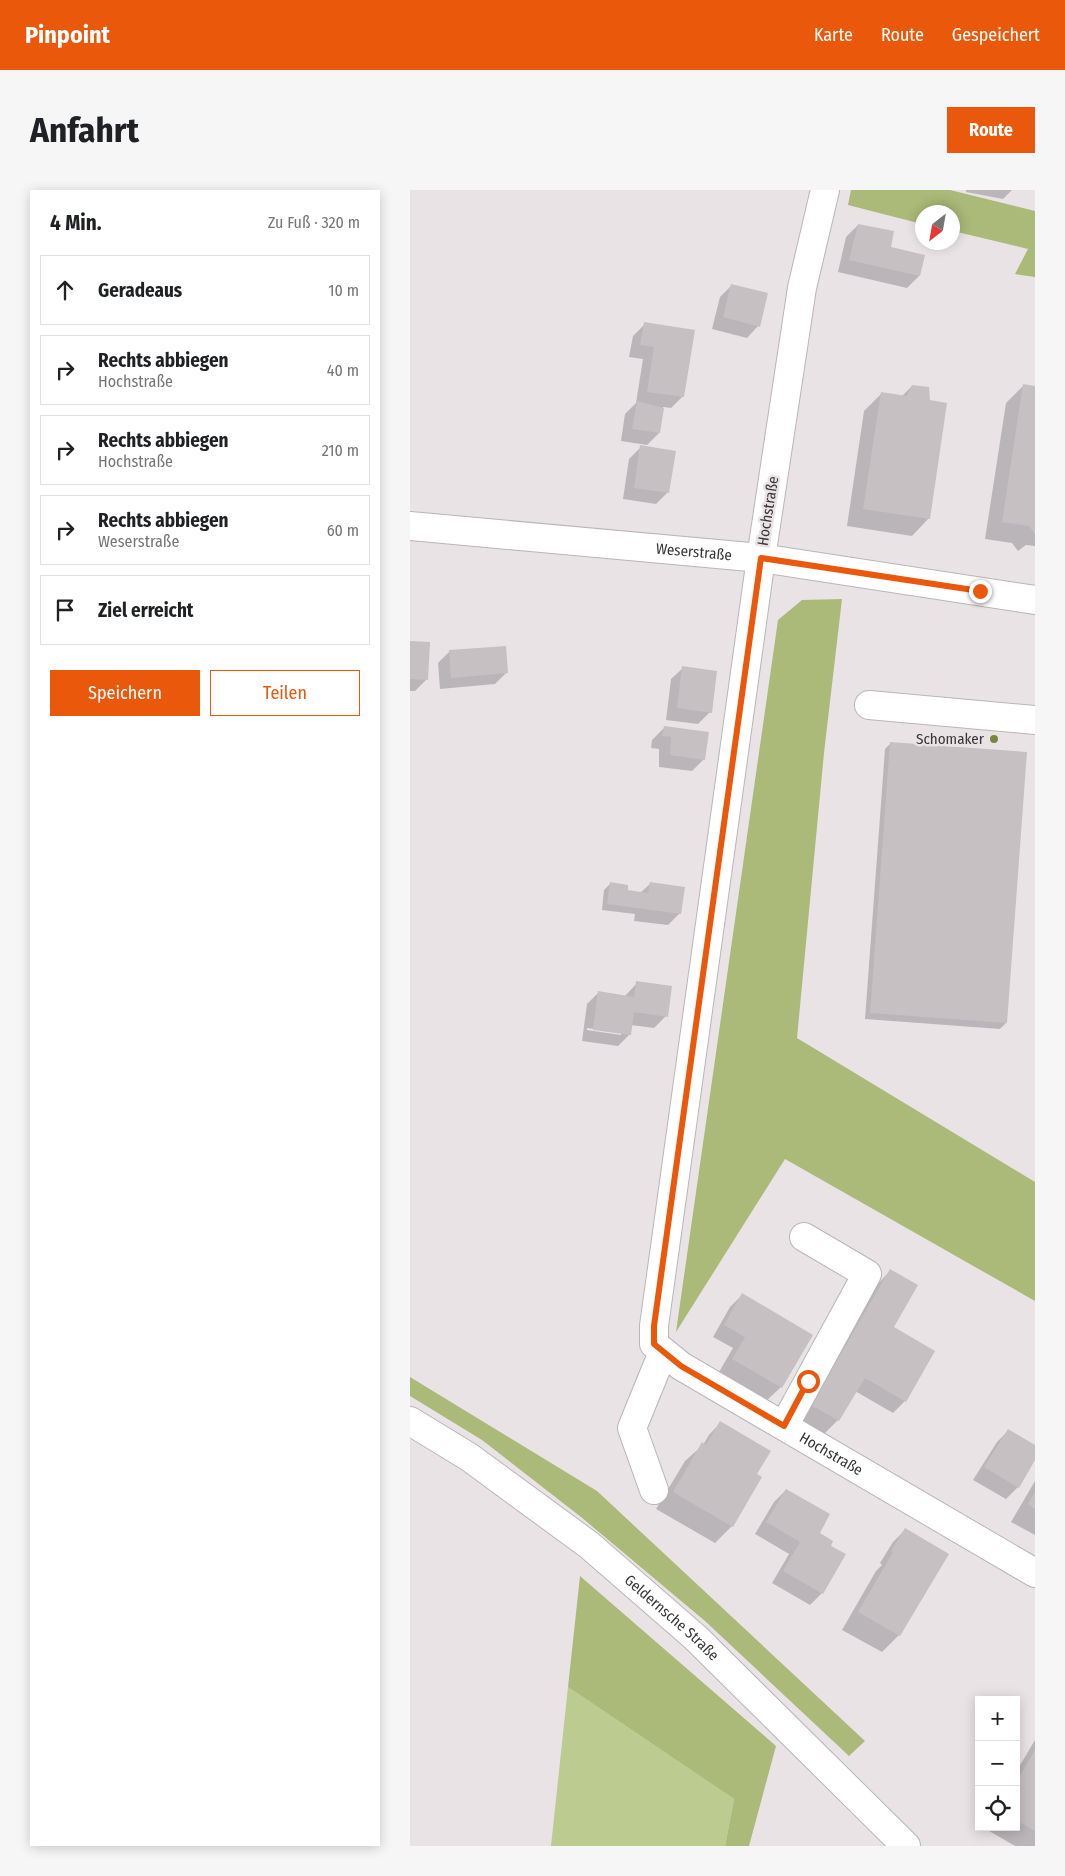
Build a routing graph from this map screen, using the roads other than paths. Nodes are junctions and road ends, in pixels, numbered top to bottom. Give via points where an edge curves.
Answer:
1 (825, 190) edge
2 (410, 526) edge
3 (761, 558) junction
4 (1035, 600) edge
5 (869, 705) dead end
6 (1035, 720) edge
7 (804, 1237) dead end
8 (663, 1352) junction
9 (410, 1421) edge
10 (784, 1426) junction
11 (654, 1490) dead end
12 (1035, 1573) edge
13 (906, 1846) edge

1 - 3 street, Hochstraße via 802,288
2 - 3 street, Weserstraße
3 - 4 street, Weserstraße
3 - 8 street, Hochstraße via 654,1326 654,1344
5 - 6 street
7 - 10 street via 867,1274
8 - 10 street, Hochstraße via 681,1366
8 - 11 street via 632,1428
9 - 13 street, Geldernsche Straße via 469,1457 589,1545 696,1638
10 - 12 street, Hochstraße

